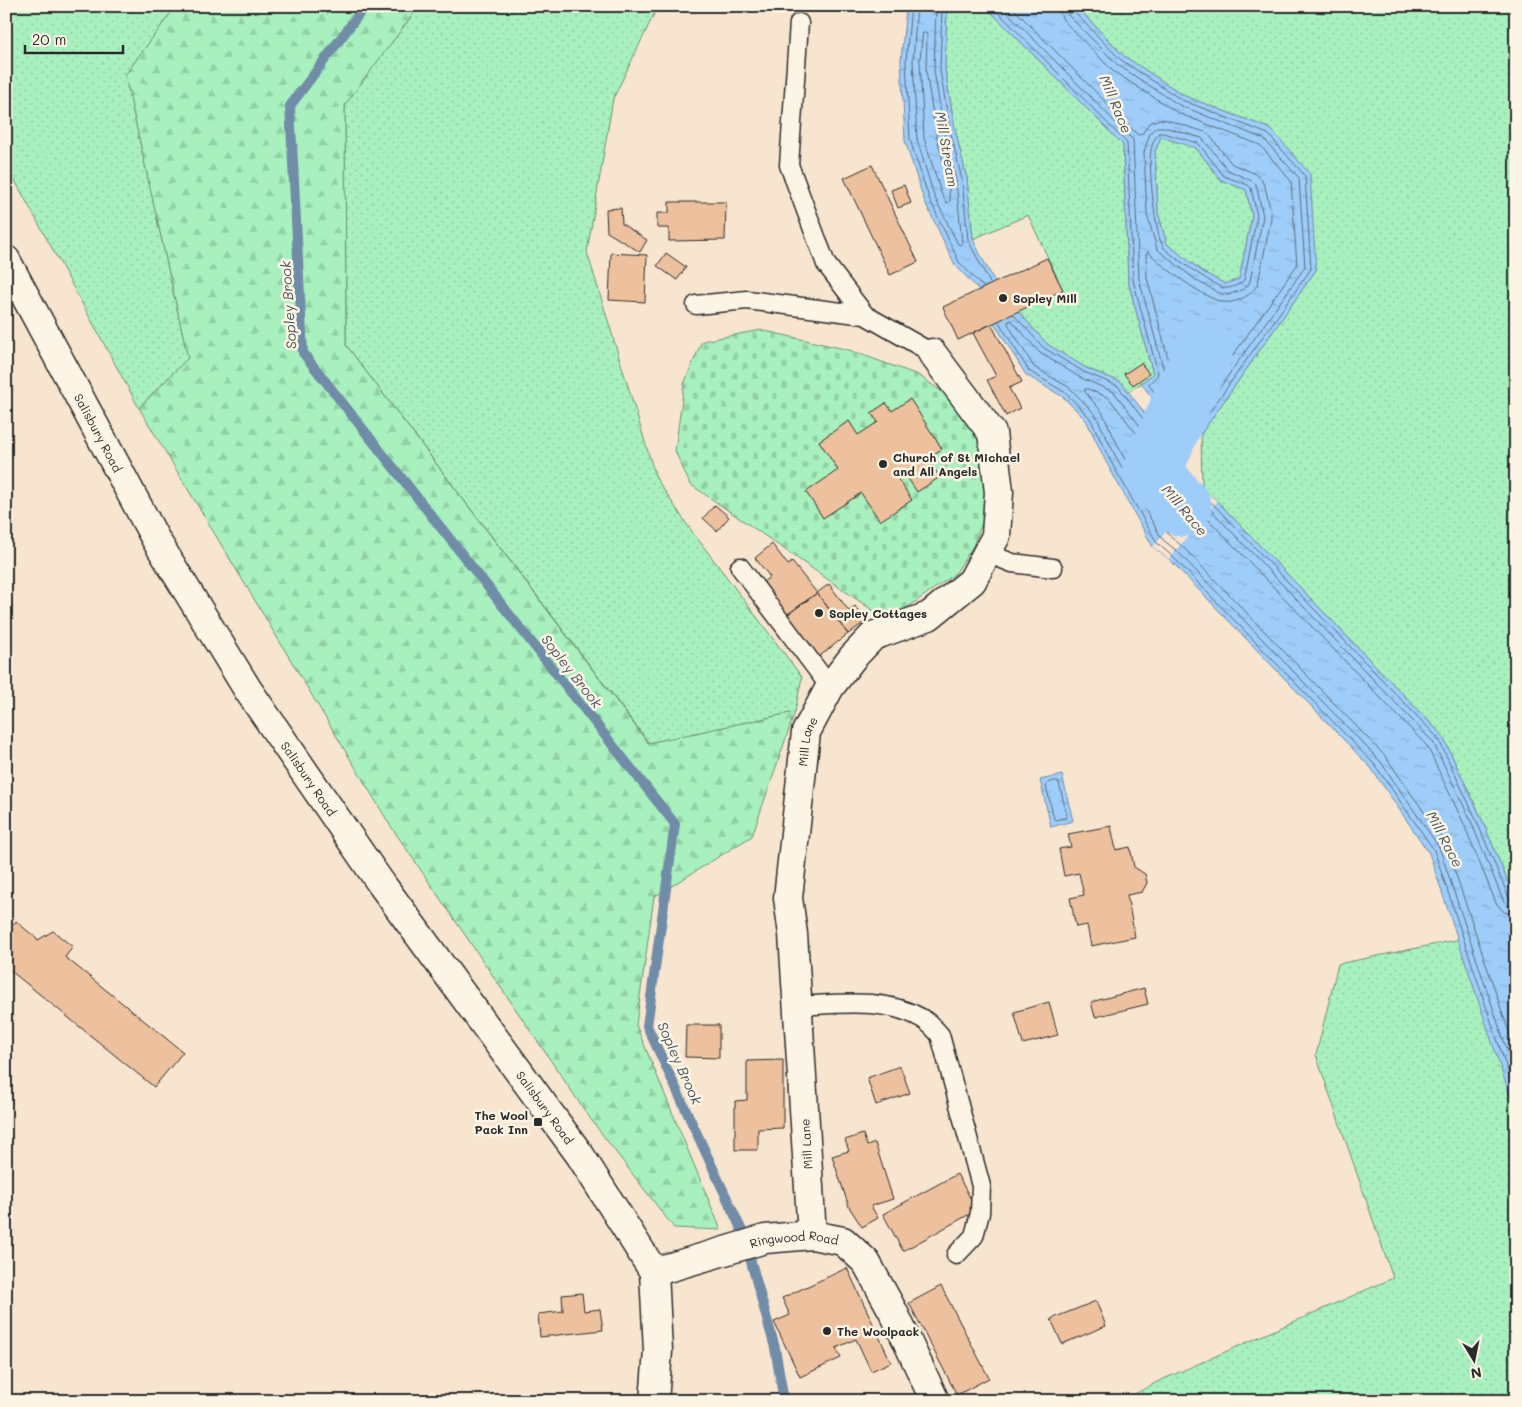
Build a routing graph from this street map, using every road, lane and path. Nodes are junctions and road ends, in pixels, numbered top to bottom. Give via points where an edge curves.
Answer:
1 (799, 23) dead end
2 (6, 260) edge
3 (696, 305) dead end
4 (865, 316) junction
5 (932, 353) joint
6 (987, 553) junction
7 (740, 567) dead end
8 (1053, 568) dead end
9 (830, 687) junction
10 (797, 1006) junction
11 (812, 1235) junction
12 (956, 1255) dead end
13 (654, 1272) junction
14 (654, 1401) edge
15 (936, 1401) edge

1 - 4 lane via 789,165 826,264
2 - 13 main road, Salisbury Road via 156,540 248,690 380,882 580,1155
3 - 4 lane via 747,300
4 - 5 lane
5 - 6 main road, Mill Lane via 992,433 999,492 996,536
6 - 8 lane via 1012,563
6 - 9 main road, Mill Lane via 972,581 929,616 873,636
7 - 9 lane
9 - 10 main road, Mill Lane via 806,732 788,898
10 - 11 main road, Mill Lane
10 - 12 lane via 865,1002 903,1009 925,1020 940,1035 981,1186 980,1213 974,1236
11 - 13 main road, Ringwood Road via 765,1238
11 - 15 main road, Ringwood Road via 842,1241 866,1262
13 - 14 main road via 658,1351

